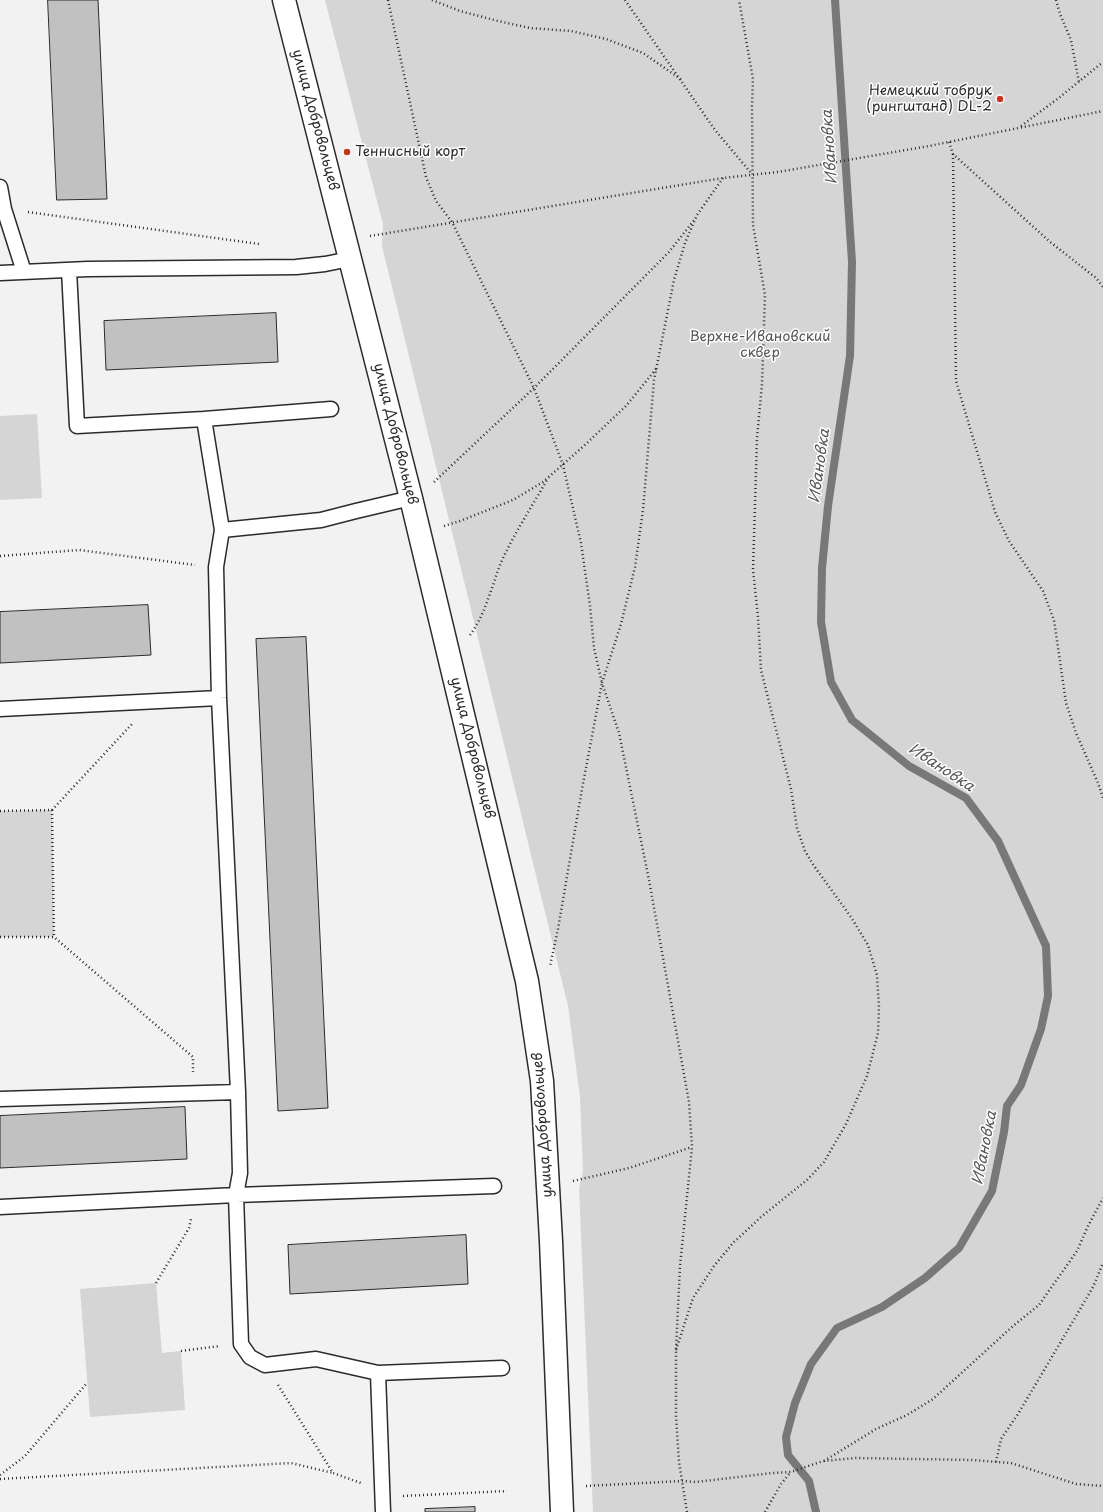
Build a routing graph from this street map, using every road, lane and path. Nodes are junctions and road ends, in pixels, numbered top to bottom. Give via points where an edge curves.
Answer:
1 (284, 0) edge
2 (388, 0) edge
3 (432, 0) edge
4 (625, 0) edge
5 (740, 0) edge
6 (1056, 0) edge
7 (1103, 62) edge
8 (682, 80) junction
9 (1079, 82) junction
10 (1103, 111) edge
11 (1019, 128) junction
12 (949, 142) junction
13 (953, 154) junction
14 (753, 174) junction
15 (723, 178) junction
16 (0, 187) edge
17 (4, 208) junction
18 (697, 215) junction
19 (452, 222) junction
20 (369, 236) dead end
21 (260, 244) dead end
22 (350, 259) junction
23 (69, 270) junction
24 (24, 272) junction
25 (0, 273) edge
26 (1103, 287) edge
27 (656, 368) junction
28 (534, 388) junction
29 (331, 409) dead end
30 (204, 419) junction
31 (563, 465) junction
32 (548, 478) junction
33 (430, 486) dead end
34 (411, 498) junction
35 (441, 527) dead end
36 (222, 530) junction
37 (0, 556) edge
38 (216, 567) junction
39 (468, 638) dead end
40 (602, 683) junction
41 (219, 698) junction
42 (153, 702) junction
43 (0, 708) edge
44 (1103, 798) edge
45 (52, 810) junction
46 (0, 811) edge
47 (54, 937) junction
48 (0, 938) edge
49 (549, 971) dead end
50 (238, 1092) junction
51 (194, 1094) junction
52 (0, 1099) edge
53 (692, 1147) junction
54 (570, 1181) dead end
55 (494, 1186) dead end
56 (236, 1195) junction
57 (1103, 1198) edge
58 (0, 1208) edge
59 (189, 1228) dead end
60 (1103, 1264) edge
61 (156, 1283) dead end
62 (213, 1347) dead end
63 (676, 1350) junction
64 (181, 1351) dead end
65 (502, 1368) dead end
66 (378, 1373) junction
67 (87, 1382) dead end
68 (283, 1393) dead end
69 (823, 1461) junction
70 (996, 1462) junction
71 (791, 1472) junction
72 (333, 1473) junction
73 (0, 1475) edge
74 (346, 1478) dead end
75 (0, 1479) edge
76 (682, 1481) junction
77 (581, 1486) dead end
78 (1103, 1486) edge
79 (507, 1491) dead end
80 (398, 1497) dead end
81 (384, 1512) edge
82 (562, 1512) edge
83 (687, 1512) edge
84 (765, 1512) edge

1 - 22 street, улица Добровольцев
2 - 19 path via 426,177 436,201
3 - 8 path via 460,12 498,22 530,28 571,31 606,39 643,54
4 - 8 path
5 - 14 path via 753,78
6 - 9 path via 1071,40
7 - 9 path
8 - 14 path via 715,130
9 - 11 path
10 - 11 path
11 - 12 path
12 - 13 path
12 - 14 path via 778,172
13 - 26 path via 1049,241 1096,278
13 - 44 path via 956,382 995,512 1009,541 1043,591 1054,620 1066,703
14 - 15 path
14 - 63 path via 753,224 765,295 753,570 761,670 791,789 797,828 805,851 868,945 877,975 878,1034 867,1076 846,1124 824,1162 807,1180 733,1243 714,1266 693,1298
15 - 18 path
15 - 19 path
16 - 17 lane
17 - 21 path
17 - 24 lane
18 - 27 path via 674,280
18 - 28 path via 669,252
19 - 20 path
19 - 28 path
22 - 23 lane via 296,267
22 - 34 street, улица Добровольцев
23 - 24 lane
23 - 30 lane via 77,426
24 - 25 lane
27 - 31 path via 626,406
27 - 40 path via 635,567 621,624
28 - 31 path
28 - 33 path
29 - 30 lane
30 - 36 lane
31 - 32 path
31 - 40 path via 580,543 594,648
32 - 35 path via 513,500
32 - 39 path via 503,559 476,627
34 - 36 lane via 321,520
34 - 82 street, улица Добровольцев via 525,973 542,1081
36 - 38 lane
37 - 38 path via 80,550
38 - 41 lane
40 - 49 path
40 - 53 path via 619,733 649,880 689,1102
41 - 42 lane
41 - 50 lane
42 - 43 lane
42 - 45 path
45 - 46 path
45 - 47 path
47 - 48 path
47 - 51 path via 193,1057
50 - 51 lane
50 - 56 lane via 240,1173
51 - 52 lane
53 - 54 path via 629,1168
53 - 63 path via 680,1266
55 - 56 lane
56 - 58 lane
56 - 66 lane via 241,1344 250,1357 265,1365 316,1359
57 - 69 path via 1077,1251 1039,1305 933,1399
59 - 61 path
60 - 70 path via 1093,1287 1001,1439
62 - 64 path
63 - 76 path via 676,1418
65 - 66 lane
66 - 81 lane
67 - 73 path via 25,1456
68 - 72 path
69 - 70 path via 856,1458
69 - 71 path
70 - 78 path via 1011,1463 1076,1484
71 - 76 path
71 - 84 path
72 - 74 path
72 - 75 path via 292,1464
76 - 77 path
76 - 83 path
79 - 80 path

